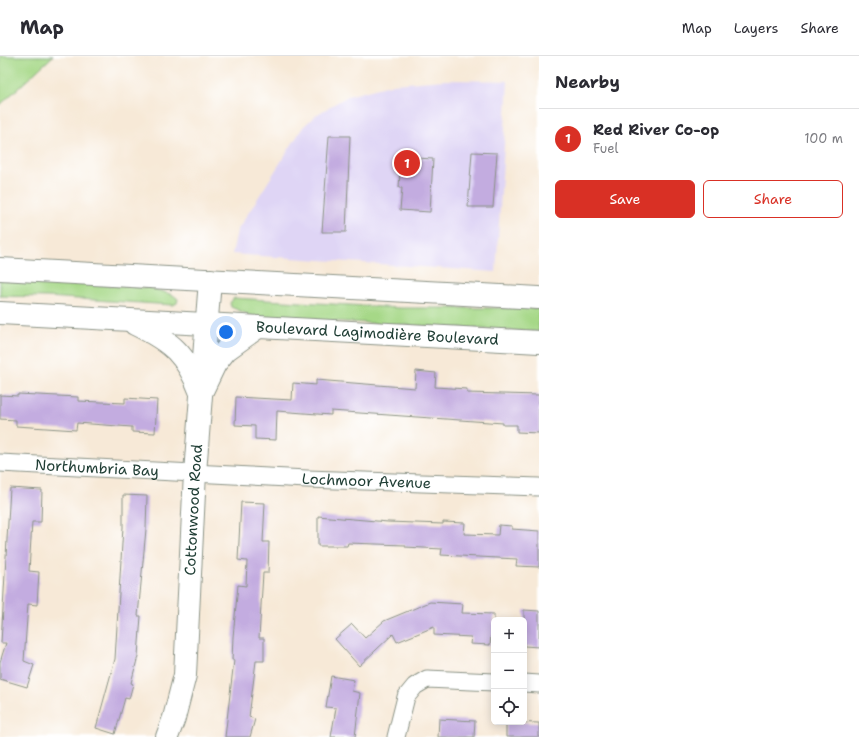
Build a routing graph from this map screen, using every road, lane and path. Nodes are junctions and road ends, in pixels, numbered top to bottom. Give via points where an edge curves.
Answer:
1 (0, 269) edge
2 (210, 280) junction
3 (539, 298) edge
4 (0, 313) edge
5 (127, 321) junction
6 (206, 324) junction
7 (258, 327) junction
8 (539, 342) edge
9 (201, 393) junction
10 (0, 463) edge
11 (195, 473) junction
12 (539, 487) edge
13 (491, 682) edge
14 (527, 683) edge
15 (539, 684) edge
16 (167, 737) edge
17 (396, 737) edge

1 - 2 main road
2 - 3 main road
2 - 6 main road, Cottonwood Road
4 - 5 main road, Boulevard Lagimodière Boulevard
5 - 6 main road, Boulevard Lagimodière Boulevard
5 - 9 main road via 160,336 172,345 192,373
6 - 7 main road, Boulevard Lagimodière Boulevard
6 - 9 main road, Cottonwood Road
7 - 8 main road, Boulevard Lagimodière Boulevard
7 - 9 main road via 226,350 215,364
9 - 11 main road, Cottonwood Road
10 - 11 street, Northumbria Bay
11 - 12 street, Lochmoor Avenue
11 - 16 main road, Cottonwood Road via 185,675
13 - 17 street via 427,680 415,686 406,697
14 - 15 street

